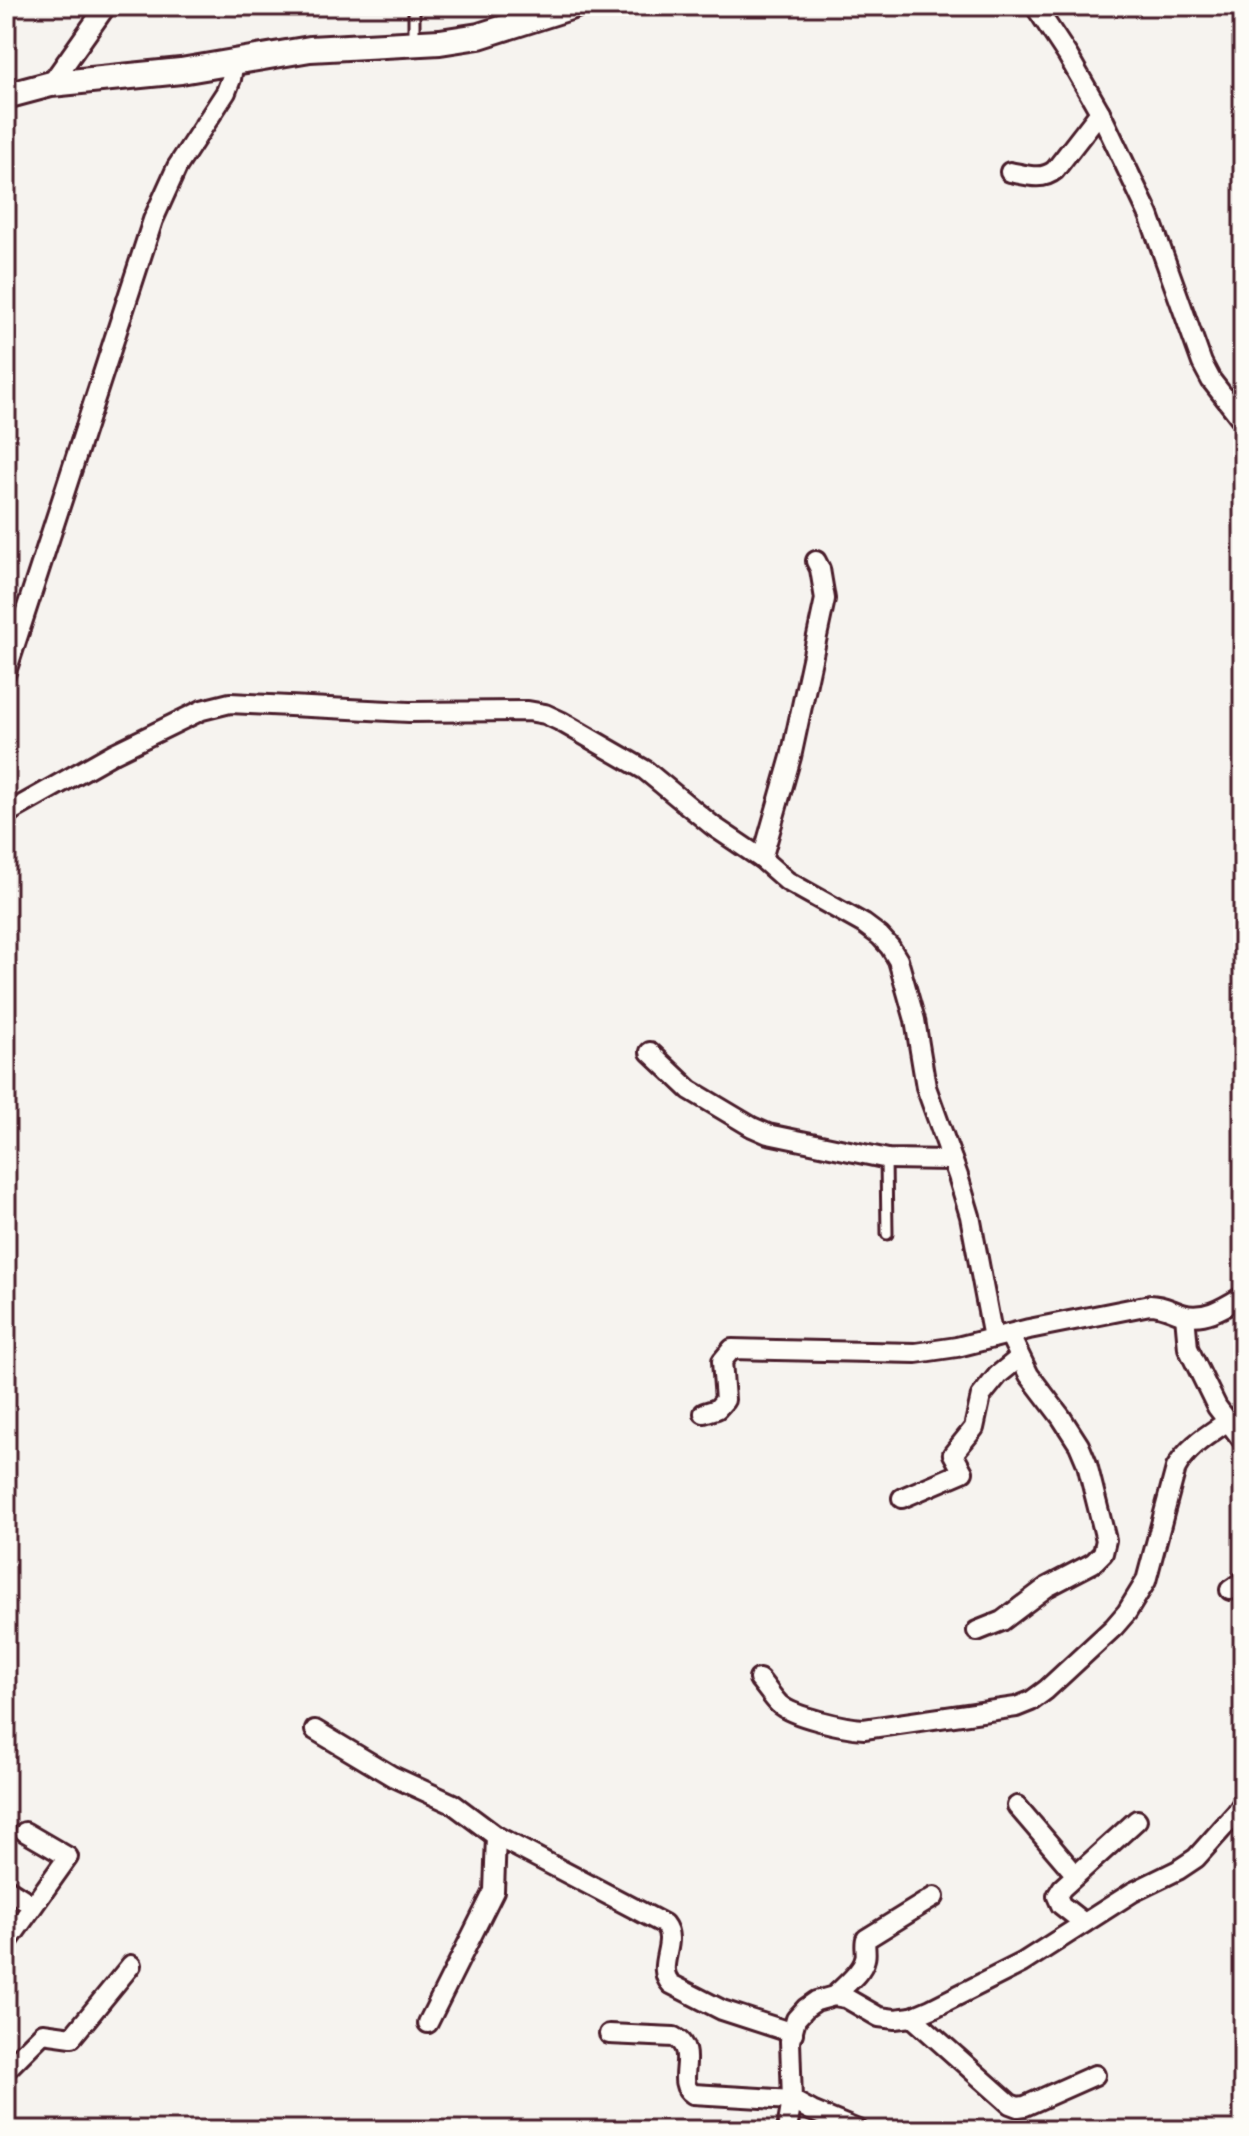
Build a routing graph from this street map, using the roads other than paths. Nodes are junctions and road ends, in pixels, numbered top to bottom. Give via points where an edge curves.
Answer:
1 (106, 6) edge
2 (414, 6) edge
3 (573, 6) edge
4 (1035, 6) edge
5 (414, 43) junction
6 (234, 61) junction
7 (51, 84) junction
8 (6, 96) edge
9 (1100, 112) junction
10 (1010, 172) dead end
11 (1243, 421) edge
12 (816, 561) dead end
13 (6, 672) edge
14 (6, 814) edge
15 (762, 859) junction
16 (650, 1052) dead end
17 (886, 1159) junction
18 (952, 1160) junction
19 (887, 1234) dead end
20 (1243, 1296) edge
21 (1185, 1315) junction
22 (1001, 1336) junction
23 (1019, 1358) junction
24 (704, 1413) dead end
25 (1228, 1421) junction
26 (1243, 1441) edge
27 (902, 1498) dead end
28 (977, 1631) dead end
29 (759, 1679) dead end
30 (315, 1730) dead end
31 (1243, 1803) edge
32 (1017, 1806) dead end
33 (1137, 1820) dead end
34 (25, 1832) dead end
35 (496, 1836) junction
36 (1076, 1875) junction
37 (6, 1888) edge
38 (934, 1897) dead end
39 (33, 1905) junction
40 (1084, 1923) junction
41 (6, 1944) edge
42 (131, 1965) dead end
43 (834, 1996) junction
44 (912, 2017) junction
45 (428, 2023) dead end
46 (793, 2033) junction
47 (609, 2034) dead end
48 (6, 2070) edge
49 (1095, 2075) dead end
50 (792, 2100) junction
51 (787, 2130) edge
52 (858, 2130) edge

1 - 7 street
2 - 5 lane
3 - 5 street via 479,36
4 - 9 street
5 - 6 street via 310,49
6 - 7 street
6 - 13 street via 226,92 177,167 153,220
7 - 8 street
9 - 10 street via 1049,175
9 - 11 street via 1149,215 1202,363
12 - 15 street via 825,599 791,757
14 - 15 street via 114,753 217,705 528,711 560,721 645,770
15 - 18 street via 787,881 864,924 890,947 915,1020 926,1087
16 - 17 street via 690,1090 752,1127
17 - 18 street
17 - 19 lane
18 - 22 street
20 - 21 street via 1218,1311
21 - 22 street via 1150,1305
21 - 25 street via 1188,1348
22 - 23 street
22 - 24 street via 916,1353 732,1349 722,1361 725,1400
23 - 27 street via 981,1396 974,1428 953,1454 963,1472
23 - 28 street via 1079,1445 1106,1540 1093,1563 1047,1587 1002,1621
25 - 26 street
25 - 29 street via 1192,1446 1176,1468 1146,1581 1127,1612 1031,1701 848,1728 790,1712
30 - 35 street via 392,1776 453,1804
31 - 40 street via 1196,1858
32 - 36 street
33 - 36 street
34 - 39 street via 68,1857
35 - 45 street via 494,1891
35 - 46 street via 664,1924 670,1940 664,1970 671,1984 722,2010
36 - 40 street via 1057,1896
37 - 39 street
38 - 43 street via 866,1939 861,1968
39 - 41 street
40 - 44 street via 1022,1963
42 - 48 street via 72,2037 43,2033
43 - 44 street via 879,2017
43 - 46 street via 806,2008
44 - 49 street via 1018,2107
46 - 50 street
47 - 50 street via 679,2039 686,2047 686,2090 693,2094
50 - 51 street
50 - 52 street

